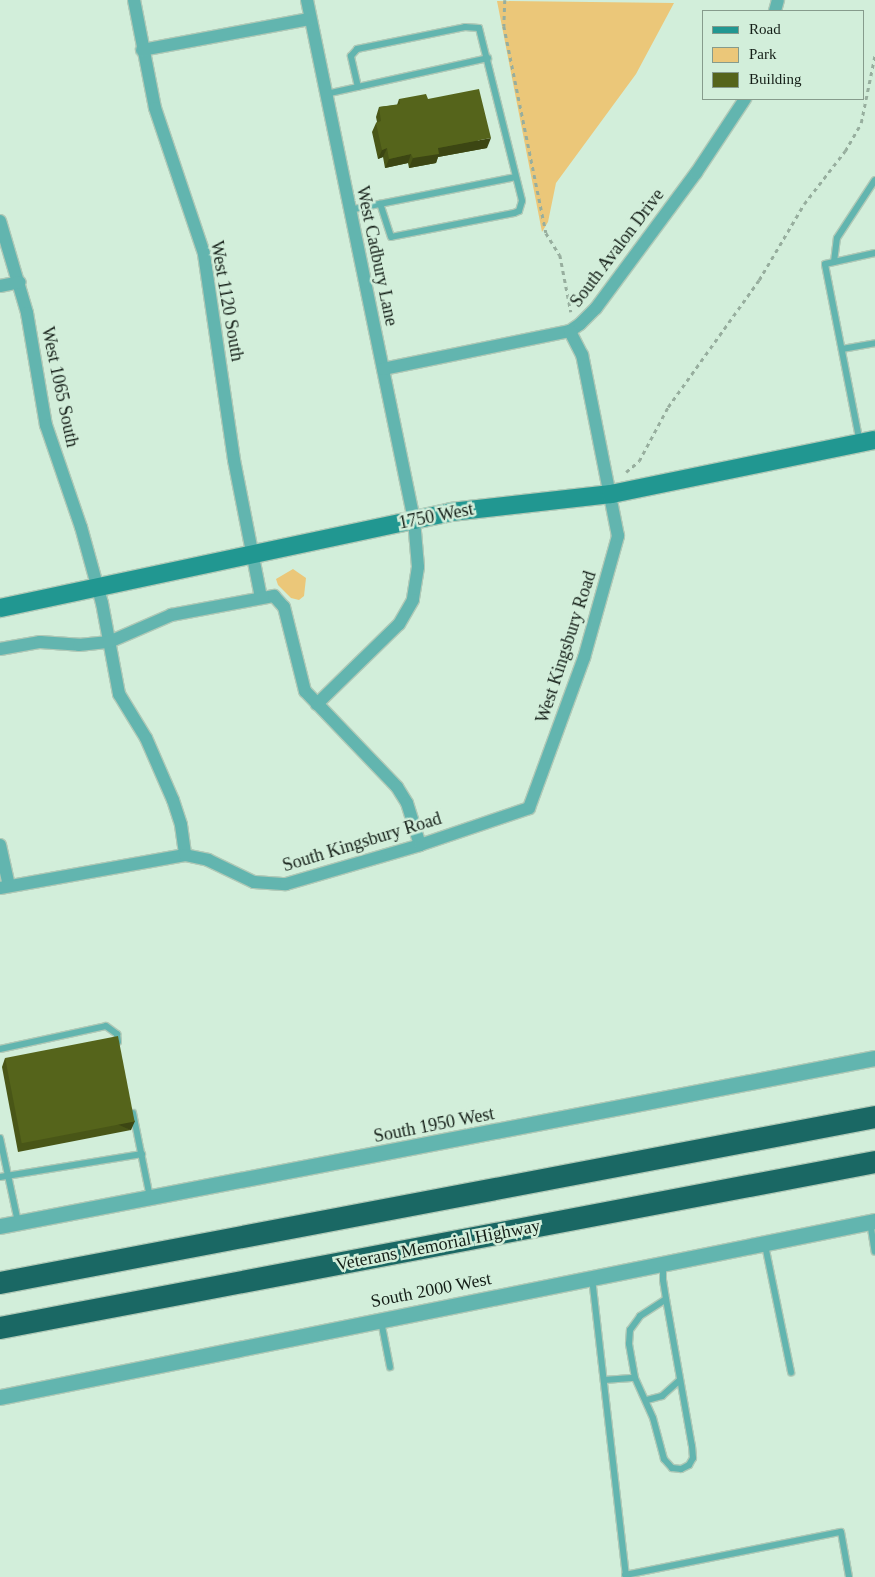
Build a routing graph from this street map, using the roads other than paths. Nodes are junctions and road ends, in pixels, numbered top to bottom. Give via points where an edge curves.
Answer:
1 (134, 0) edge
2 (306, 0) edge
3 (310, 19) junction
4 (142, 50) junction
5 (488, 58) junction
6 (358, 87) junction
7 (326, 94) junction
8 (743, 100) edge
9 (516, 177) junction
10 (875, 180) edge
11 (380, 204) junction
12 (349, 210) junction
13 (0, 221) edge
14 (875, 253) edge
15 (834, 262) junction
16 (20, 282) junction
17 (0, 286) edge
18 (570, 331) junction
19 (875, 343) edge
20 (842, 349) junction
21 (383, 369) junction
22 (868, 442) edge
23 (611, 494) junction
24 (414, 520) junction
25 (252, 555) junction
26 (98, 588) junction
27 (260, 597) junction
28 (0, 608) edge
29 (110, 642) junction
30 (0, 650) edge
31 (317, 704) junction
32 (529, 808) joint
33 (0, 845) edge
34 (420, 845) junction
35 (185, 855) junction
36 (4, 887) edge
37 (0, 1048) edge
38 (120, 1053) edge
39 (875, 1058) edge
40 (132, 1108) edge
41 (875, 1117) edge
42 (0, 1138) edge
43 (142, 1154) junction
44 (875, 1162) edge
45 (8, 1176) junction
46 (0, 1177) edge
47 (151, 1198) junction
48 (873, 1222) edge
49 (18, 1223) junction
50 (0, 1226) edge
51 (765, 1245) junction
52 (875, 1252) edge
53 (663, 1264) junction
54 (592, 1277) junction
55 (0, 1283) edge
56 (666, 1299) junction
57 (381, 1319) junction
58 (0, 1328) edge
59 (390, 1368) dead end
60 (791, 1372) dead end
61 (635, 1378) junction
62 (604, 1380) junction
63 (680, 1380) junction
64 (0, 1397) edge
65 (647, 1400) junction
66 (626, 1576) edge
67 (849, 1577) edge

1 - 4 street, West 1120 South
2 - 3 street, West Cadbury Lane
3 - 4 street
3 - 7 street, West Cadbury Lane
4 - 25 street, West 1120 South via 155,108 204,254 234,460
5 - 6 lane
5 - 6 lane via 482,33 472,26 357,49 352,56
5 - 9 lane
6 - 7 lane
7 - 12 street, West Cadbury Lane
8 - 18 street, South Avalon Drive via 725,132 596,308
9 - 11 lane
9 - 11 lane via 522,201 519,211 394,237 387,234
10 - 15 lane via 837,238
11 - 12 lane
12 - 21 street, West Cadbury Lane
13 - 16 street, West 1065 South
14 - 15 lane
15 - 20 lane via 825,264
16 - 17 street
16 - 26 street, West 1065 South via 46,425
18 - 21 street, South Avalon Drive
18 - 23 street, West Kingsbury Road via 582,355
19 - 20 lane
20 - 22 lane
21 - 24 street, West Cadbury Lane
22 - 23 main road, 1750 West
23 - 24 main road, 1750 West via 492,506
23 - 32 street, West Kingsbury Road via 618,536 584,658
24 - 25 main road, 1750 West
24 - 31 street, West Cadbury Lane via 418,567 413,600 399,624
25 - 26 main road, 1750 West
25 - 27 street, West 1120 South
26 - 28 main road, 1750 West
26 - 29 street, West 1065 South
27 - 29 street via 171,615
27 - 31 street via 274,596 281,602 300,679
29 - 30 street via 79,645 40,642
29 - 35 street, West 1065 South via 119,694 146,738 173,800
31 - 34 street via 403,795
32 - 34 street, South Kingsbury Road
33 - 36 street
34 - 35 street, South Kingsbury Road via 301,881 275,885 254,882 208,860
35 - 36 street, South Kingsbury Road
37 - 38 lane via 106,1026 116,1034
39 - 47 street, South 1950 West
40 - 43 lane
41 - 55 highway
42 - 45 lane
43 - 45 lane
43 - 47 lane
44 - 58 highway, Veterans Memorial Highway
45 - 46 lane
45 - 49 lane
47 - 49 street, South 1950 West
48 - 51 street, South 2000 West
48 - 52 lane
49 - 50 street, South 1950 West
51 - 53 street, South 2000 West
51 - 60 lane
53 - 54 street, South 2000 West
53 - 56 lane
54 - 57 street, South 2000 West
54 - 62 lane
56 - 61 lane via 640,1316 630,1330
56 - 63 lane
57 - 59 lane
57 - 64 street, South 2000 West
61 - 62 lane
61 - 65 lane
62 - 66 lane
63 - 65 lane via 662,1396
63 - 65 lane via 692,1446 693,1458 689,1465 672,1468 664,1458
66 - 67 lane via 841,1532

